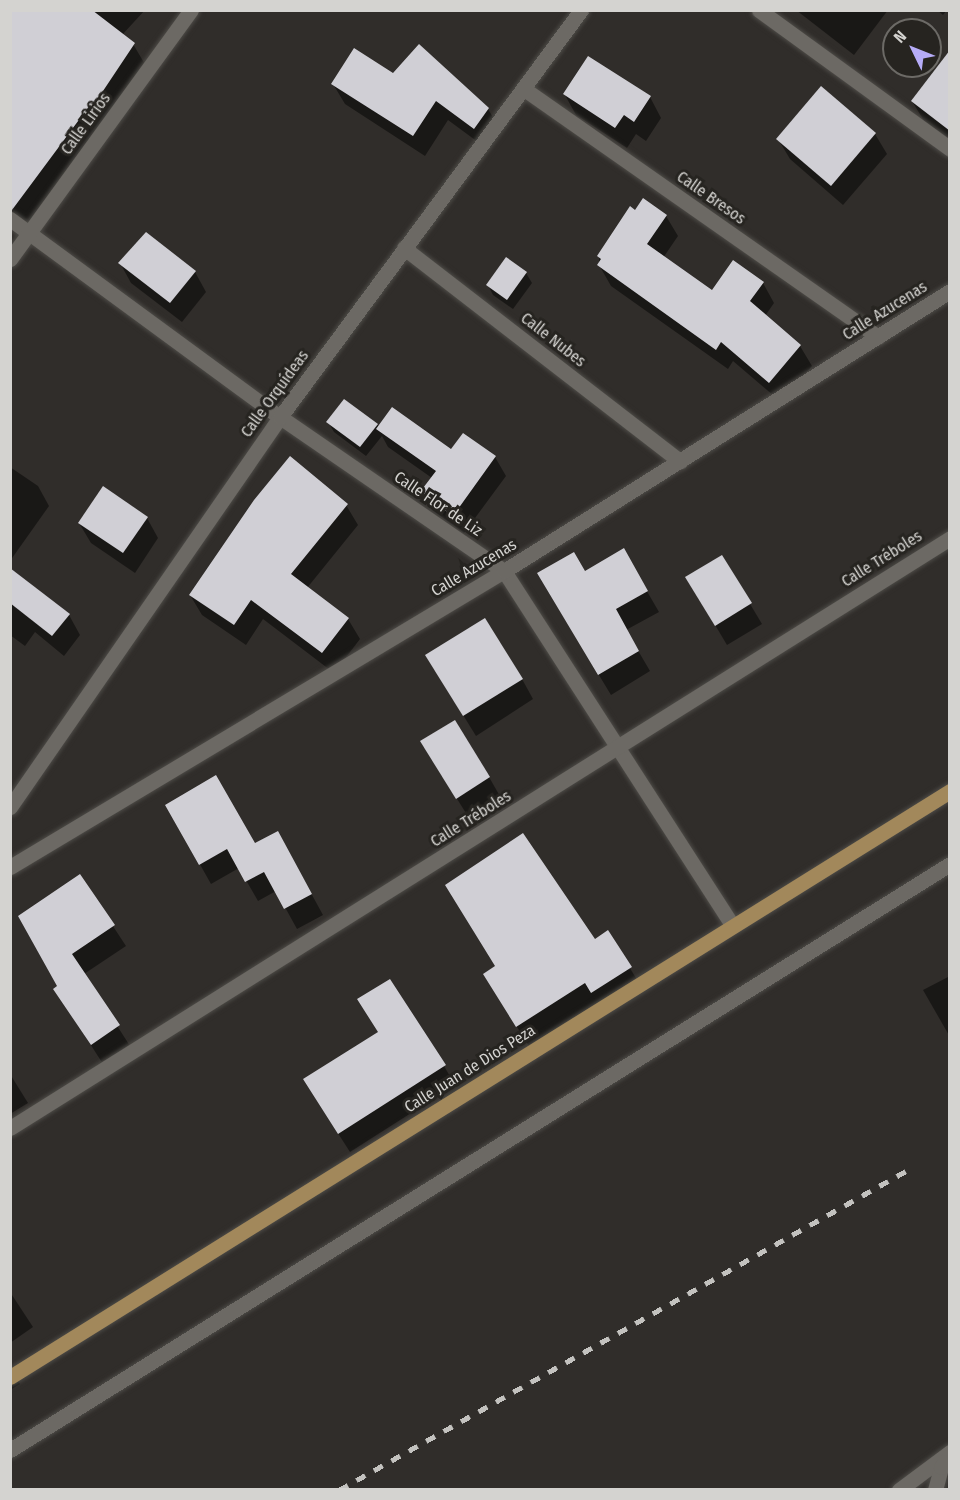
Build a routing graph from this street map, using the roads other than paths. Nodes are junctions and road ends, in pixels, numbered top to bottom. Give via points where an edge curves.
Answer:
1 (191, 10) edge
2 (581, 10) edge
3 (759, 10) edge
4 (524, 89) junction
5 (950, 149) edge
6 (10, 219) edge
7 (30, 232) junction
8 (404, 249) junction
9 (10, 259) edge
10 (950, 291) edge
11 (878, 337) junction
12 (280, 417) junction
13 (680, 461) junction
14 (950, 538) edge
15 (504, 571) junction
16 (618, 747) junction
17 (950, 791) edge
18 (10, 807) edge
19 (950, 864) edge
20 (10, 867) edge
21 (733, 926) junction
22 (10, 1128) edge
23 (10, 1377) edge
24 (10, 1450) edge
25 (950, 1454) edge
26 (899, 1490) edge
27 (935, 1490) edge

1 - 7 street, Calle Lirios
2 - 4 street, Calle Orquídeas
3 - 5 street
4 - 8 street, Calle Orquídeas
4 - 11 street, Calle Bresos
6 - 7 street, Calle Flor de Liz
7 - 9 street, Calle Lirios
7 - 12 street, Calle Flor de Liz
8 - 12 street, Calle Orquídeas
8 - 13 street, Calle Nubes
10 - 11 street, Calle Azucenas
11 - 13 street, Calle Azucenas
12 - 15 street, Calle Flor de Liz
12 - 18 street, Calle Orquídeas
13 - 15 street, Calle Azucenas
14 - 16 street, Calle Tréboles
15 - 16 street, Calle Flor de Liz
15 - 20 street, Calle Azucenas
16 - 21 street, Calle Flor de Liz
16 - 22 street, Calle Tréboles
17 - 21 main road, Calle Juan de Dios Peza
19 - 24 street
21 - 23 main road, Calle Juan de Dios Peza
25 - 26 street
25 - 27 street via 941,1467

